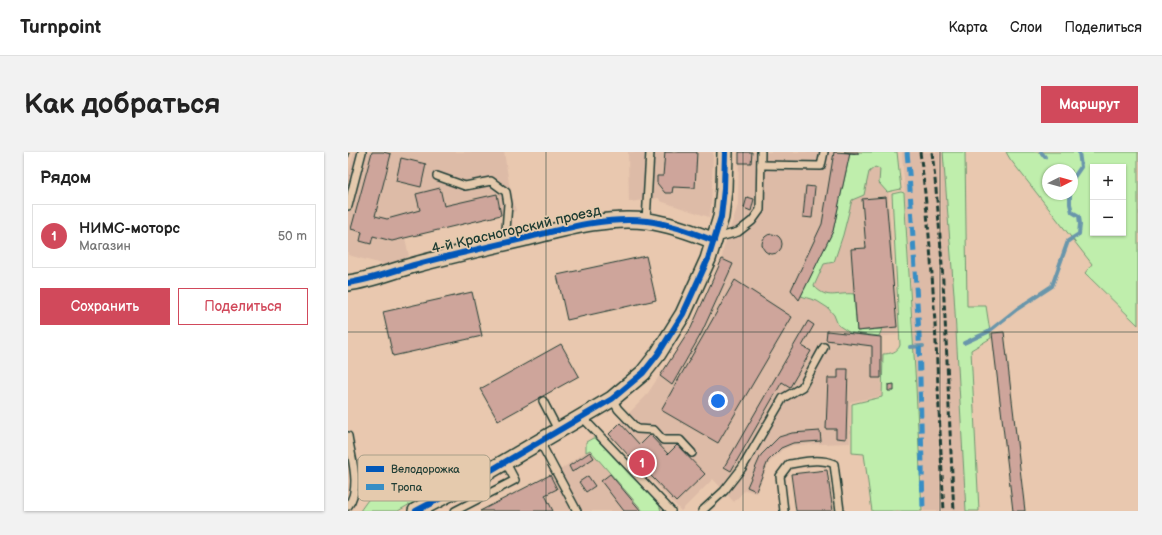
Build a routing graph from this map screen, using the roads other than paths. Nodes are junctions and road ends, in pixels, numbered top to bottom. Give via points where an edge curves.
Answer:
1 (362, 152) edge
2 (650, 152) edge
3 (725, 152) edge
4 (761, 152) edge
5 (824, 152) edge
6 (761, 165) junction
7 (437, 176) dead end
8 (348, 206) edge
9 (646, 221) junction
10 (715, 239) junction
11 (505, 243) junction
12 (348, 283) edge
13 (824, 347) dead end
14 (612, 398) junction
15 (543, 401) dead end
16 (581, 416) junction
17 (558, 430) junction
18 (348, 436) edge
19 (540, 442) junction
20 (692, 453) dead end
21 (506, 463) junction
22 (490, 472) edge
23 (490, 493) edge
24 (435, 501) edge
25 (474, 501) edge
26 (348, 506) edge
27 (416, 511) edge
28 (454, 511) edge
29 (577, 511) edge
30 (671, 511) edge
31 (702, 511) edge
32 (784, 511) edge
33 (840, 511) edge

1 - 8 lane
2 - 9 lane
3 - 10 street via 721,217
4 - 6 lane
5 - 6 lane via 821,166
6 - 10 lane via 760,210 752,221 738,232
7 - 11 lane via 465,186 491,182 506,192 508,204
9 - 10 street, 4-й Красногорский проезд
9 - 11 street, 4-й Красногорский проезд via 614,220 584,224
10 - 14 street via 683,314 658,354 643,373
11 - 12 street, 4-й Красногорский проезд via 417,264 366,281
13 - 31 lane via 802,387 782,398 742,468 724,491
14 - 16 street
14 - 20 lane via 618,409 637,429 654,430 663,440 680,440
15 - 17 lane
16 - 17 street
16 - 30 lane
17 - 19 street
18 - 26 lane via 356,485
19 - 21 street
19 - 29 lane
21 - 22 street
21 - 23 lane via 515,480
24 - 27 street
25 - 28 lane
32 - 33 lane via 780,476 789,464 818,460 834,464

